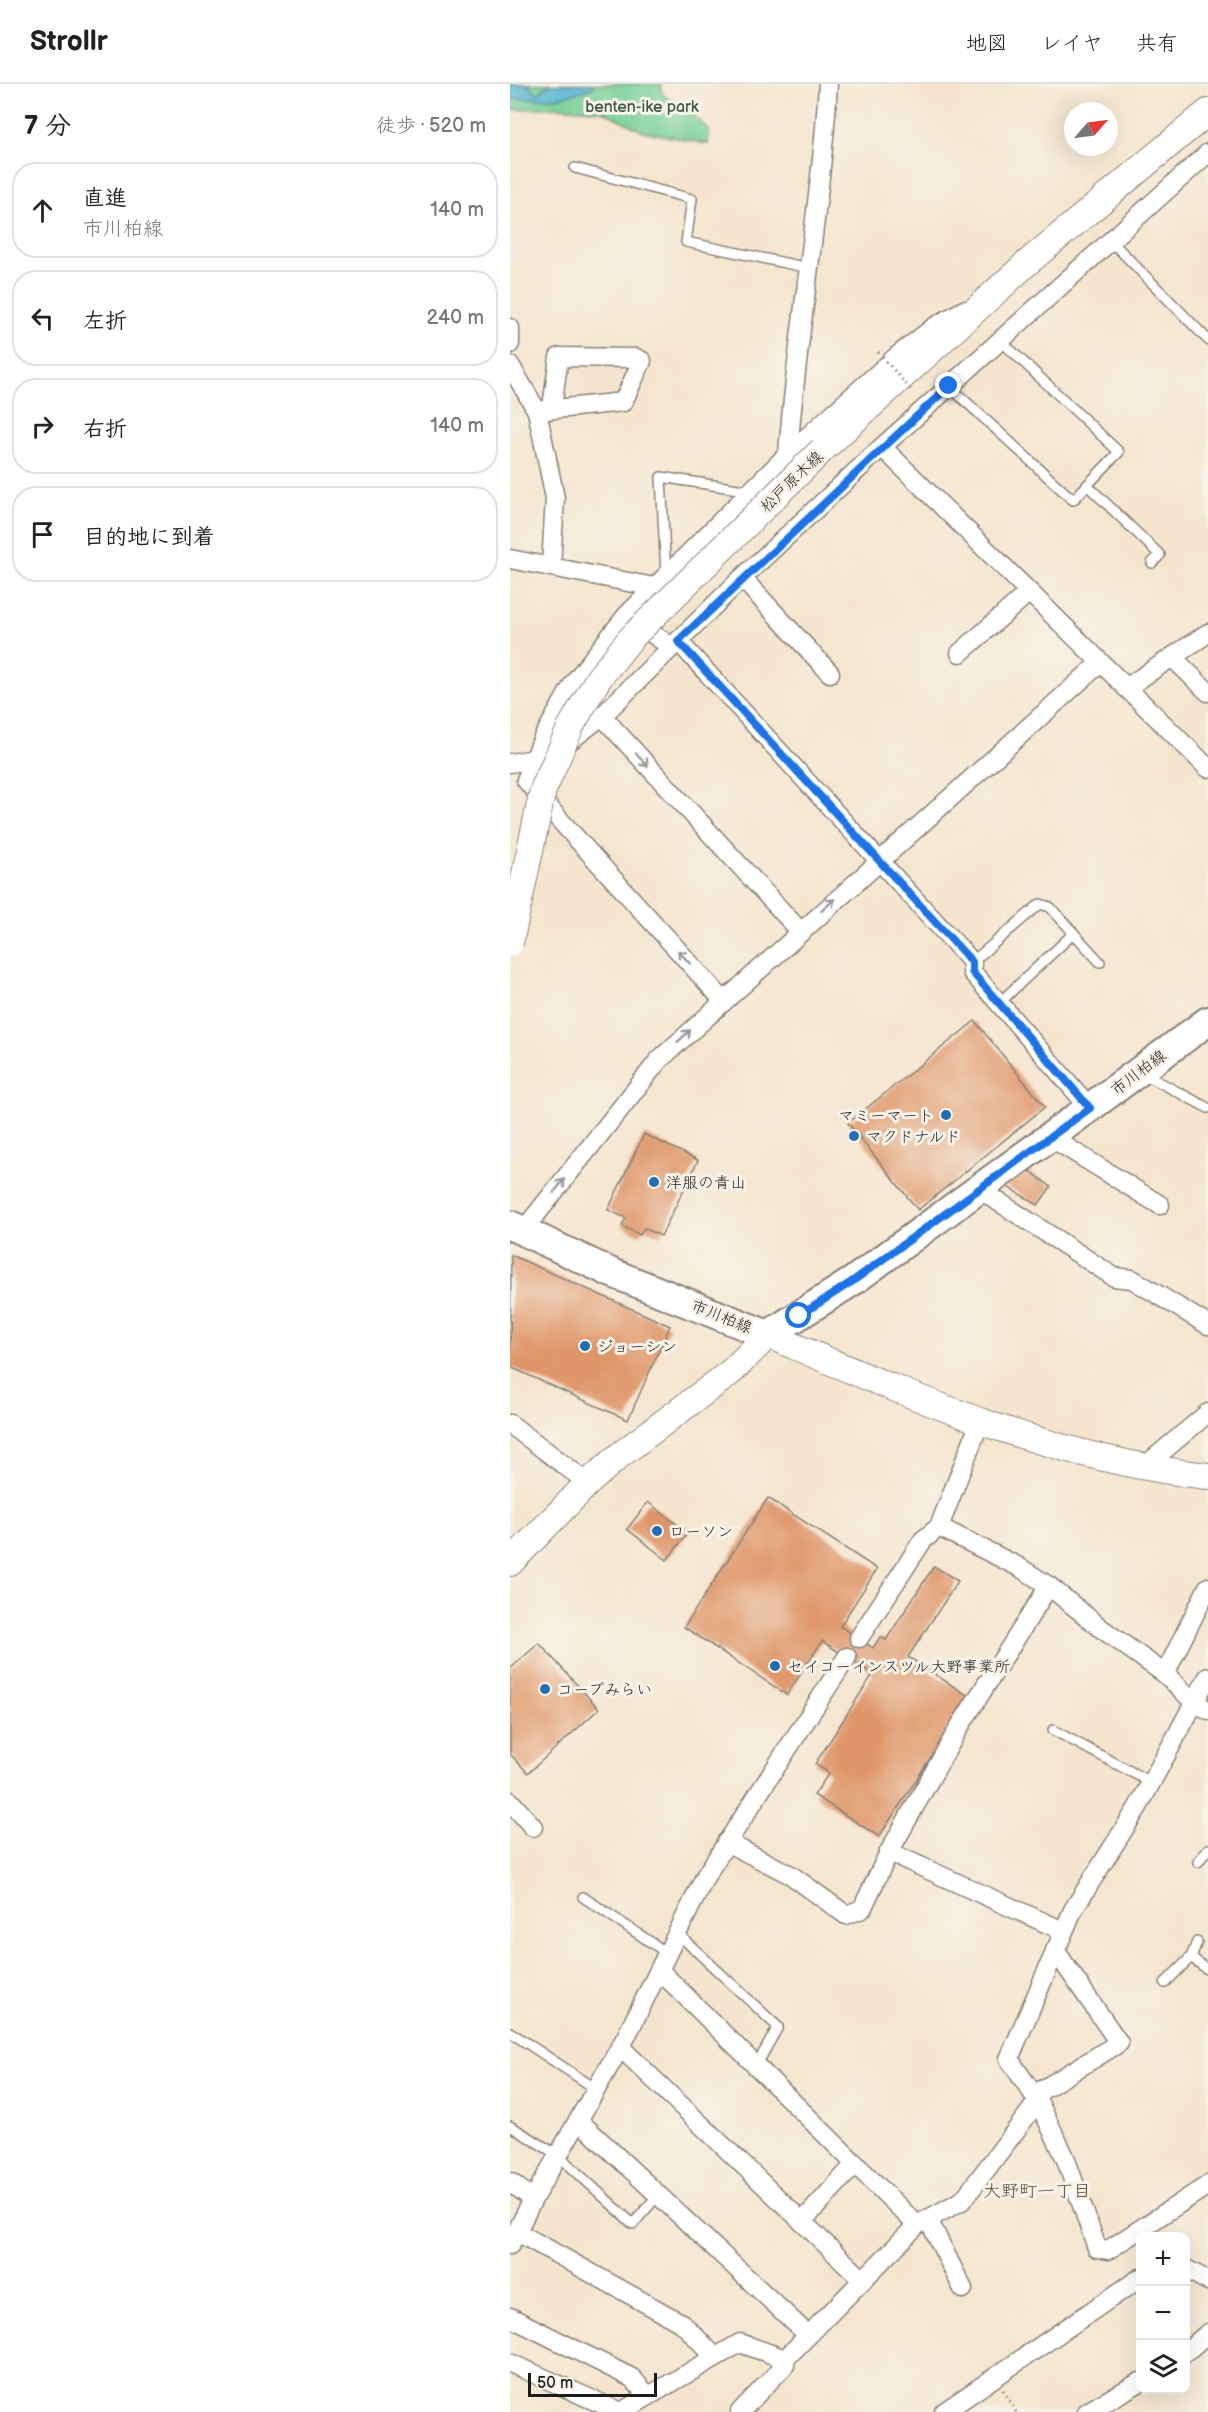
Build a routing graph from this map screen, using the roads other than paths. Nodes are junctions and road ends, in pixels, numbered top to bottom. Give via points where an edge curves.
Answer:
1 (828, 84) edge
2 (1208, 112) edge
3 (1208, 153) edge
4 (575, 168) dead end
5 (1110, 240) junction
6 (808, 268) junction
7 (992, 294) junction
8 (510, 328) edge
9 (1000, 340) junction
10 (1208, 340) edge
11 (510, 344) edge
12 (510, 366) edge
13 (949, 386) junction
14 (792, 402) junction
15 (544, 409) junction
16 (825, 422) junction
17 (882, 447) junction
18 (788, 454) junction
19 (1087, 485) junction
20 (751, 491) junction
21 (510, 558) edge
22 (1152, 563) dead end
23 (551, 566) junction
24 (742, 578) junction
25 (660, 581) junction
26 (1029, 592) junction
27 (626, 616) junction
28 (1206, 639) edge
29 (675, 644) junction
30 (960, 653) dead end
31 (1172, 657) junction
32 (1101, 663) junction
33 (830, 673) dead end
34 (1126, 688) junction
35 (1208, 692) edge
36 (602, 716) junction
37 (535, 759) junction
38 (510, 763) edge
39 (1208, 768) edge
40 (877, 861) junction
41 (800, 931) junction
42 (1074, 933) junction
43 (510, 943) edge
44 (972, 962) junction
45 (1100, 962) dead end
46 (723, 1000) junction
47 (999, 1003) junction
48 (1208, 1021) edge
49 (1139, 1071) junction
50 (1090, 1108) junction
51 (1208, 1108) edge
52 (1050, 1137) junction
53 (979, 1189) junction
54 (1160, 1205) dead end
55 (516, 1228) edge
56 (1208, 1325) edge
57 (768, 1335) junction
58 (1208, 1413) edge
59 (981, 1422) junction
60 (510, 1424) edge
61 (1145, 1466) junction
62 (1208, 1476) edge
63 (588, 1483) junction
64 (939, 1527) junction
65 (510, 1563) edge
66 (1049, 1586) junction
67 (1208, 1587) edge
68 (859, 1638) dead end
69 (847, 1657) dead end
70 (1165, 1674) junction
71 (1208, 1677) edge
72 (1201, 1706) edge
73 (1053, 1730) dead end
74 (1152, 1783) junction
75 (510, 1801) edge
76 (533, 1827) dead end
77 (726, 1842) junction
78 (1208, 1849) edge
79 (889, 1852) junction
80 (1198, 1862) dead end
81 (583, 1897) dead end
82 (1063, 1931) junction
83 (677, 1933) junction
84 (1197, 1942) dead end
85 (1054, 1950) junction
86 (667, 1953) junction
87 (1191, 1957) junction
88 (659, 1970) junction
89 (1208, 1970) edge
90 (1165, 1983) dead end
91 (510, 2032) edge
92 (620, 2047) junction
93 (756, 2066) junction
94 (596, 2089) junction
95 (1036, 2098) junction
96 (578, 2120) junction
97 (510, 2126) edge
98 (558, 2155) junction
99 (855, 2164) junction
100 (510, 2182) edge
101 (1208, 2185) edge
102 (658, 2195) junction
103 (532, 2199) junction
104 (802, 2222) junction
105 (923, 2222) junction
106 (513, 2239) edge
107 (1135, 2240) edge
108 (1190, 2272) edge
109 (863, 2280) junction
110 (1136, 2281) edge
111 (1208, 2281) edge
112 (963, 2289) dead end
113 (510, 2317) edge
114 (1208, 2333) edge
115 (808, 2335) junction
116 (1190, 2348) edge
117 (715, 2357) junction
118 (785, 2359) junction
119 (510, 2363) edge
120 (1136, 2384) edge
121 (648, 2396) junction
122 (621, 2412) edge
123 (740, 2412) edge
124 (944, 2412) edge
125 (1087, 2412) edge

1 - 6 street
2 - 7 main road, 松戸原木線
3 - 5 street
4 - 6 lane via 692,199 686,242
5 - 9 street
5 - 10 lane
6 - 14 street
7 - 16 street via 934,327
7 - 43 main road, 松戸原木線, bridge via 822,450 632,637 598,679 571,726 543,790
8 - 11 street
9 - 13 street
9 - 19 lane via 1119,452
12 - 15 street
13 - 17 street
13 - 19 lane via 1073,500
14 - 16 street via 810,421
14 - 18 street
15 - 15 street via 622,402 642,361 559,357
15 - 23 street via 555,498
16 - 18 street
17 - 24 street
17 - 26 street
18 - 20 street
19 - 22 lane via 1160,555
20 - 25 street
20 - 25 lane via 661,477
21 - 23 street
23 - 25 street
24 - 29 street
24 - 33 street
25 - 27 street
26 - 30 street
26 - 32 street
27 - 29 street
27 - 37 street via 575,681
28 - 31 street
29 - 36 street
29 - 40 street
31 - 34 street
31 - 35 street
32 - 34 street
32 - 40 street
34 - 39 street
36 - 37 street via 562,747
36 -> 41 street
37 - 38 street
46 -> 37 street via 526,780
41 -> 40 street
40 - 44 street
41 - 46 street
42 - 44 lane via 1050,907 1041,904
42 - 45 lane
42 - 47 lane
44 - 47 street via 972,972
55 -> 46 street via 659,1059
47 - 50 street
48 - 49 main road, 市川柏線
49 - 50 main road, 市川柏線
49 - 51 lane
50 - 52 main road, 市川柏線
52 - 53 main road, 市川柏線
52 - 54 street
53 - 56 street via 1114,1277 1132,1280
53 - 57 main road, 市川柏線 via 853,1281
55 - 57 main road, 市川柏線 via 612,1273
57 - 59 main road
57 - 63 main road via 731,1372
58 - 61 street
59 - 61 main road
59 - 64 street
60 - 63 street
61 - 62 main road
63 - 65 main road
64 - 66 street
64 - 68 street via 923,1540
66 - 70 street
66 - 79 street via 960,1726
67 - 70 street
69 - 77 street
70 - 72 street
71 - 72 street
72 - 74 street
73 - 74 lane
74 - 82 street
75 - 76 street
77 - 79 street via 791,1875 846,1915 862,1909
77 - 83 street
78 - 80 lane
79 - 82 street
81 - 86 lane
82 - 85 street
83 - 86 street
83 - 93 lane via 778,2027
84 - 87 lane
85 - 95 street via 1009,2059
85 - 95 street via 1119,2043
86 - 88 street
87 - 89 lane
87 - 90 lane
88 - 92 street
88 - 93 street
91 - 94 lane
92 - 94 street
92 - 104 street
93 - 99 street
94 - 96 street
95 - 105 street via 963,2200
95 - 107 street via 1065,2157 1097,2248 1108,2250
96 - 98 street
96 - 102 street
97 - 98 lane
98 - 102 lane via 633,2224
98 - 103 street
99 - 104 street
99 - 105 street
100 - 103 street
101 - 107 street
102 - 115 street
103 - 106 street
104 - 109 street
105 - 109 street
105 - 112 street
106 - 117 street via 683,2324
108 - 111 street
109 - 115 street
110 - 124 street
113 - 121 street via 632,2378
114 - 116 street
115 - 118 street
117 - 118 street via 740,2343
117 - 121 street
118 - 123 street via 785,2365
119 - 122 street
120 - 125 street
121 - 122 street

